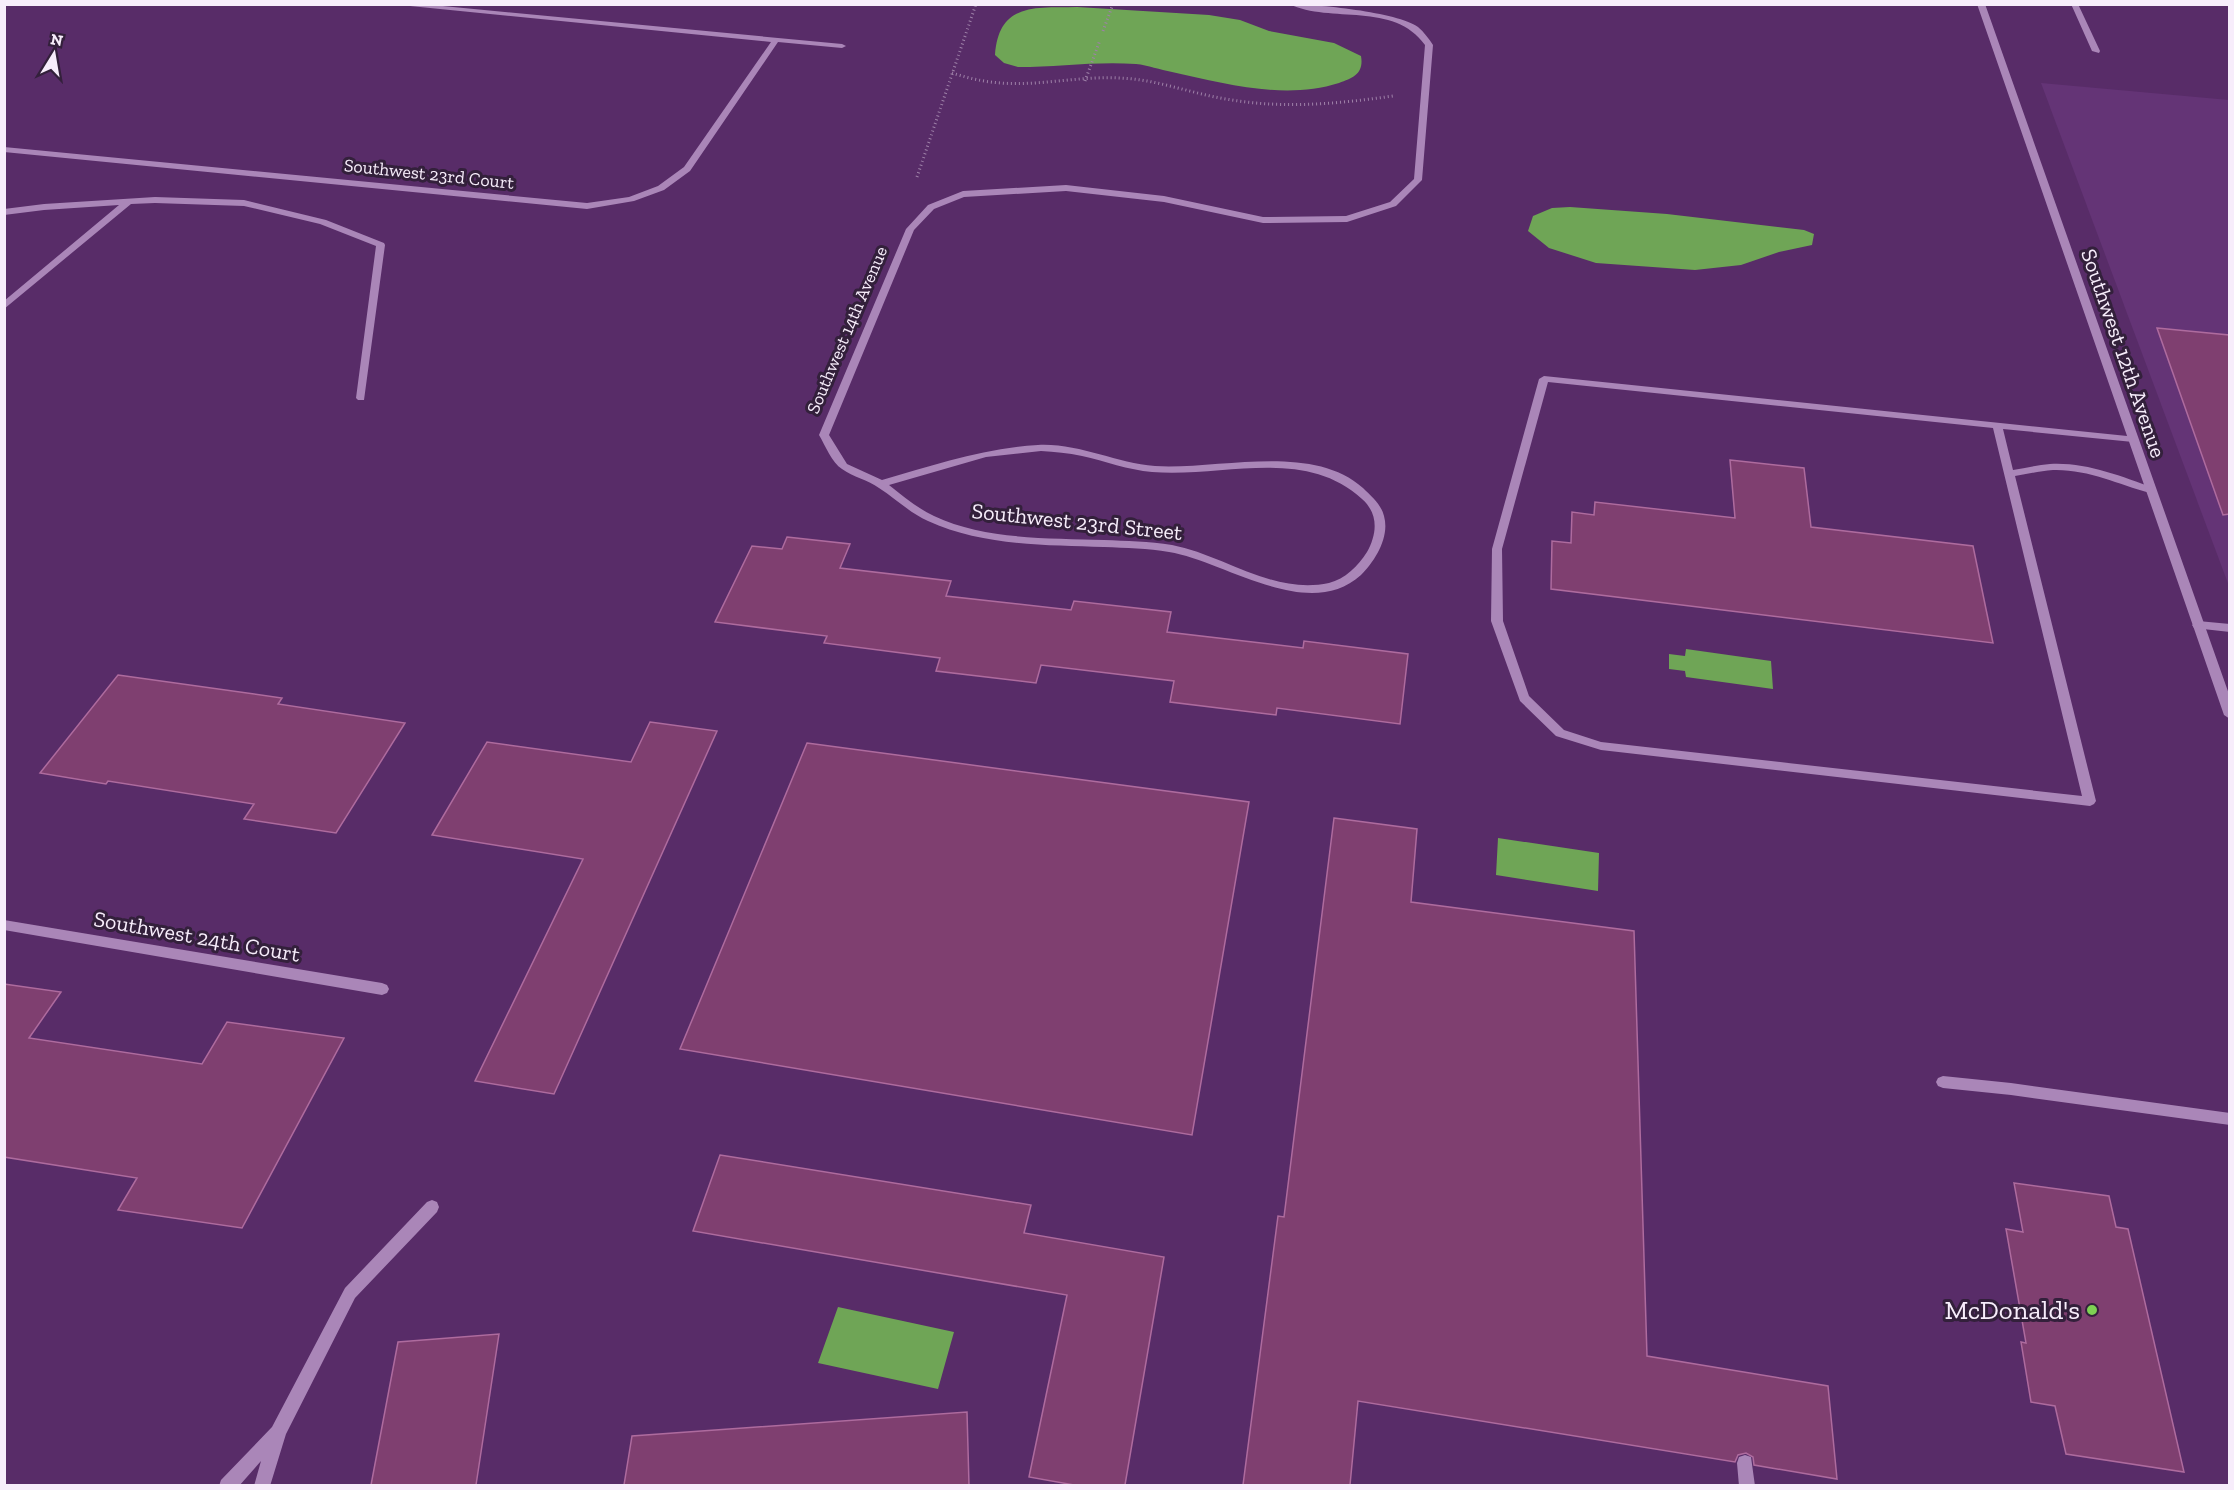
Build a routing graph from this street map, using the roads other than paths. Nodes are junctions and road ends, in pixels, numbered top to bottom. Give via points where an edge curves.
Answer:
1 (393, 4) edge
2 (1292, 4) edge
3 (1981, 4) edge
4 (2074, 4) edge
5 (776, 40) junction
6 (842, 46) dead end
7 (2096, 51) dead end
8 (4, 149) edge
9 (129, 201) junction
10 (4, 212) edge
11 (4, 306) edge
12 (361, 398) dead end
13 (1997, 425) junction
14 (2133, 439) junction
15 (2009, 474) junction
16 (881, 484) junction
17 (2150, 490) junction
18 (2198, 625) junction
19 (2229, 628) edge
20 (2229, 715) edge
21 (4, 925) edge
22 (382, 989) dead end
23 (1943, 1083) dead end
24 (2229, 1119) edge
25 (432, 1207) dead end
26 (279, 1431) junction
27 (1745, 1463) dead end
28 (227, 1485) edge
29 (262, 1485) edge
30 (1747, 1485) edge

1 - 5 street
2 - 16 street, Southwest 14th Avenue via 1310,10 1379,16 1415,28 1430,45 1418,180 1393,204 1347,219 1263,220 1164,199 1066,188 963,194 931,207 910,229 824,435 843,466
3 - 14 street, Southwest 12th Avenue
4 - 7 street
5 - 6 street
5 - 8 street, Southwest 23rd Court via 687,169 661,188 631,199 587,206
9 - 10 street
9 - 11 street
9 - 12 street via 244,203 323,222 381,245
13 - 14 street
13 - 15 street
13 - 15 street via 1544,379 1497,549 1497,621 1524,698 1560,733 1601,746 2090,801
14 - 17 street, Southwest 12th Avenue
15 - 17 street via 2049,467 2071,468 2101,473
16 - 16 street, Southwest 23rd Street via 922,514 958,527 1050,542 1159,546 1184,551 1272,584 1296,588 1324,588 1346,582 1368,559 1382,525 1378,509 1353,482 1330,471 1302,466 1152,469 1041,447 985,454
17 - 18 street, Southwest 12th Avenue
18 - 19 street
18 - 20 street, Southwest 12th Avenue
21 - 22 street, Southwest 24th Court
23 - 24 street
25 - 26 street via 350,1293
26 - 28 street
26 - 29 street
27 - 30 street

